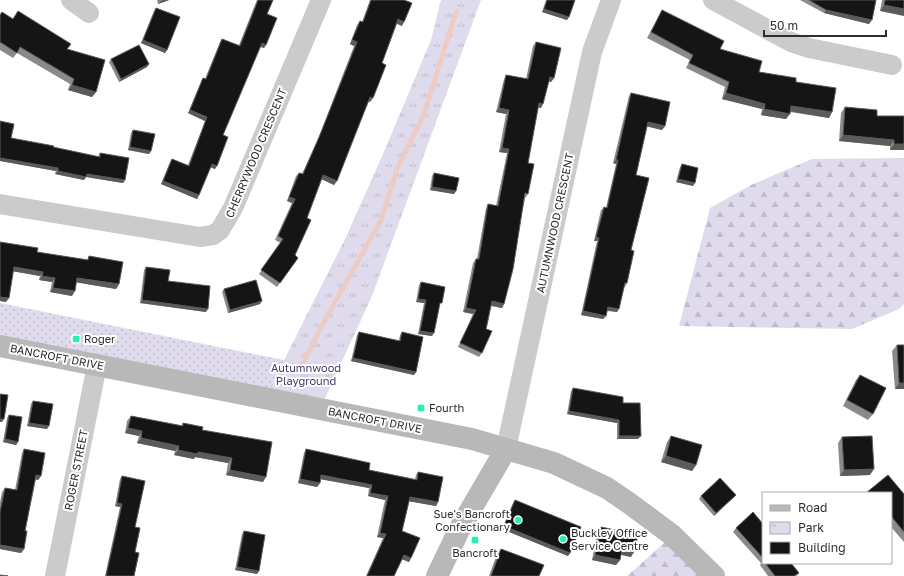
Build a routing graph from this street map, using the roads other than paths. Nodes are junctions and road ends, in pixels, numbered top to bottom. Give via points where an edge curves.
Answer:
1 (71, 0) edge
2 (321, 0) edge
3 (611, 0) edge
4 (713, 0) edge
5 (88, 13) dead end
6 (892, 64) dead end
7 (0, 204) edge
8 (0, 346) edge
9 (97, 364) junction
10 (506, 449) junction
11 (55, 576) edge
12 (437, 576) edge
13 (714, 576) edge

1 - 5 street
2 - 7 street, CHERRYWOOD CRESCENT via 233,208 220,230 213,235 200,237
3 - 10 street, AUTUMNWOOD CRESCENT via 592,52
4 - 6 street via 791,42 809,48
8 - 9 main road, BANCROFT DRIVE
9 - 10 main road, BANCROFT DRIVE via 472,439
9 - 11 street, ROGER STREET
10 - 12 main road via 460,528
10 - 13 main road, BANCROFT DRIVE via 554,463 607,488 672,535

